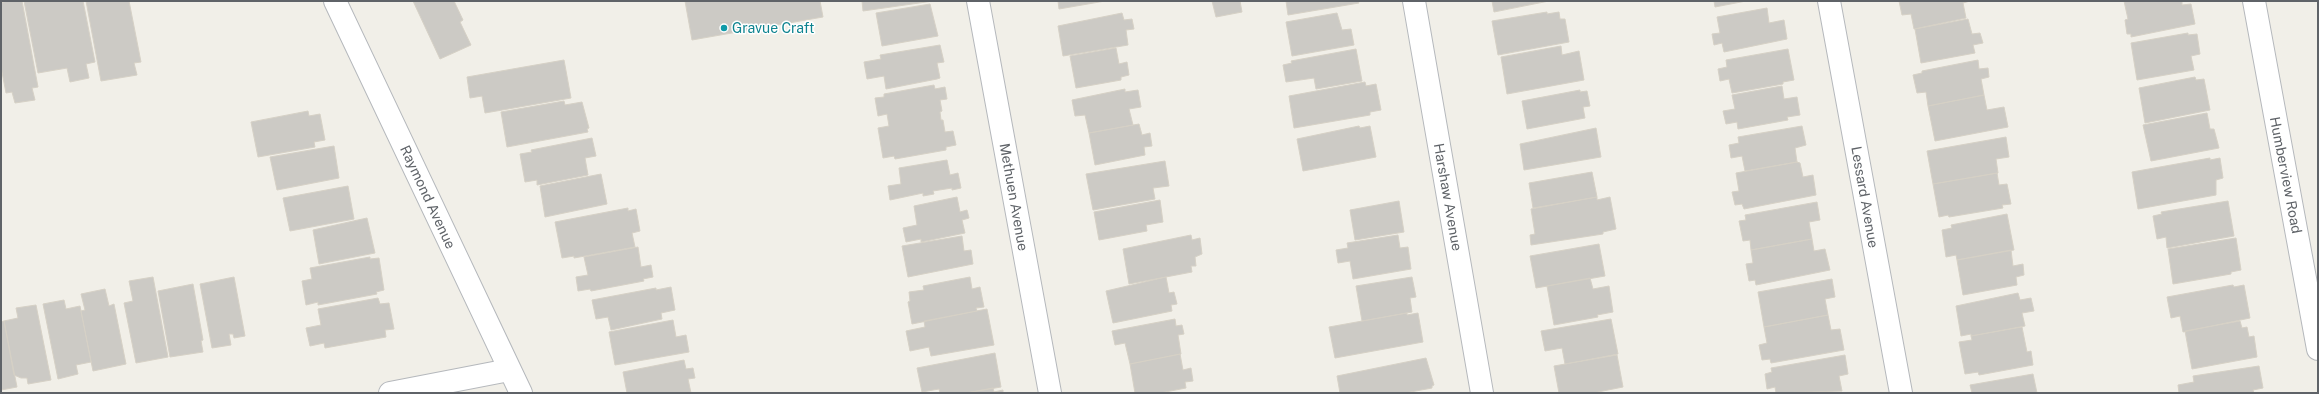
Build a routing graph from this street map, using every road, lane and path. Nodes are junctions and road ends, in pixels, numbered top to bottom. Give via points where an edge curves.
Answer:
1 (335, 1) edge
2 (978, 1) edge
3 (1414, 1) edge
4 (1829, 1) edge
5 (2254, 1) edge
6 (2312, 284) edge
7 (2318, 349) edge
8 (509, 370) junction
9 (390, 393) edge
10 (521, 393) edge
11 (1050, 393) edge
12 (1482, 393) edge
13 (1901, 393) edge

1 - 8 street, Raymond Avenue
2 - 11 street, Methuen Avenue
3 - 12 street, Harshaw Avenue
4 - 13 street, Lessard Avenue
5 - 6 street, Humberview Road
6 - 7 street, Humberview Road
8 - 9 street
8 - 10 street, Raymond Avenue

